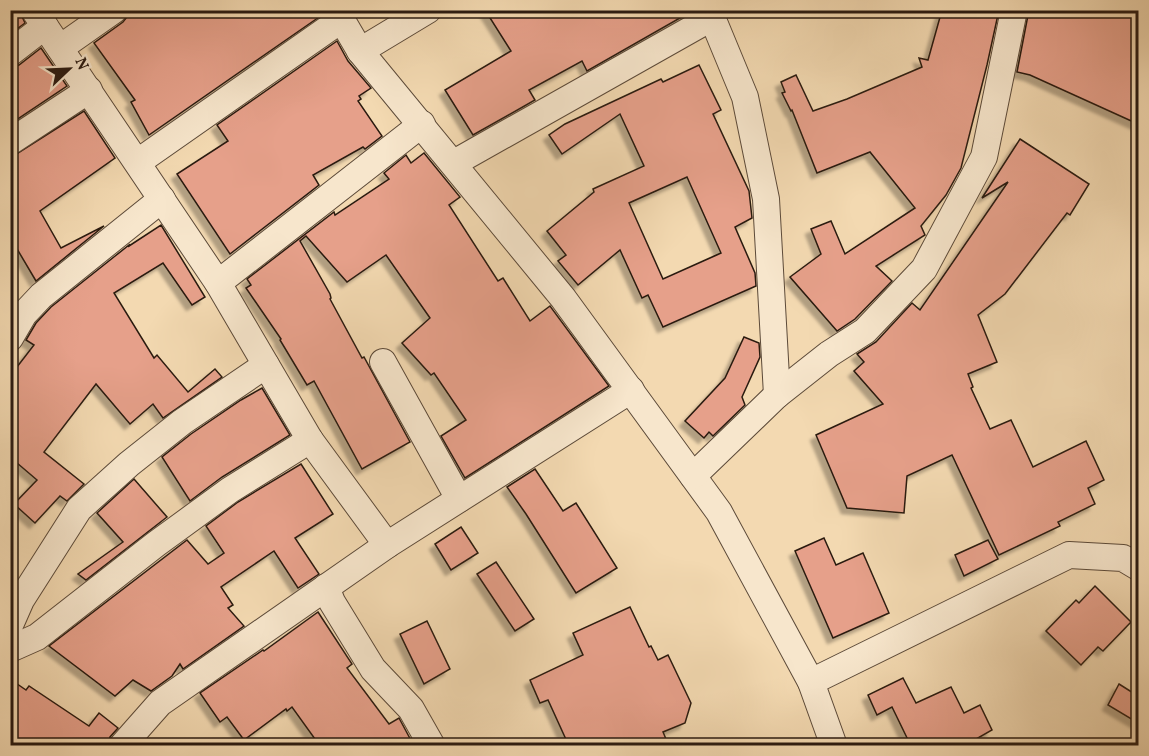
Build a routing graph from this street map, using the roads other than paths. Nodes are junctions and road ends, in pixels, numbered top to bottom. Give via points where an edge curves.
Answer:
1 (114, 10) edge
2 (428, 10) edge
3 (1014, 10) edge
4 (711, 14) edge
5 (339, 15) edge
6 (39, 18) edge
7 (60, 48) junction
8 (360, 51) junction
9 (10, 53) edge
10 (89, 90) junction
11 (422, 124) junction
12 (10, 142) edge
13 (138, 162) junction
14 (454, 163) junction
15 (162, 199) junction
16 (218, 283) junction
17 (10, 338) edge
18 (383, 362) dead end
19 (266, 364) junction
20 (631, 390) junction
21 (777, 395) junction
22 (310, 440) junction
23 (693, 476) junction
24 (459, 499) junction
25 (387, 545) junction
26 (1138, 567) edge
27 (326, 587) junction
28 (10, 625) edge
29 (10, 649) edge
30 (811, 682) junction
31 (122, 746) edge
32 (432, 746) edge
33 (834, 746) edge

1 - 7 street
2 - 8 street
3 - 21 street via 984,157 924,269 865,331
4 - 14 street
4 - 21 street via 745,97 766,199
5 - 8 street
5 - 13 street
6 - 7 street
6 - 9 street
7 - 10 street
8 - 11 street
10 - 12 street
10 - 13 street
11 - 14 street
11 - 16 street
13 - 15 street
14 - 20 street
15 - 16 street
15 - 17 street via 41,296
16 - 19 street
18 - 24 street
19 - 22 street
19 - 28 street via 182,422 79,509 21,600
20 - 23 street
20 - 24 street
21 - 23 street
22 - 25 street
22 - 29 street via 230,490 37,637
23 - 30 street via 719,512
24 - 25 street
25 - 27 street
26 - 30 street via 1123,558 1069,555
27 - 31 street via 160,703
27 - 32 street via 373,669 411,709
30 - 33 street

